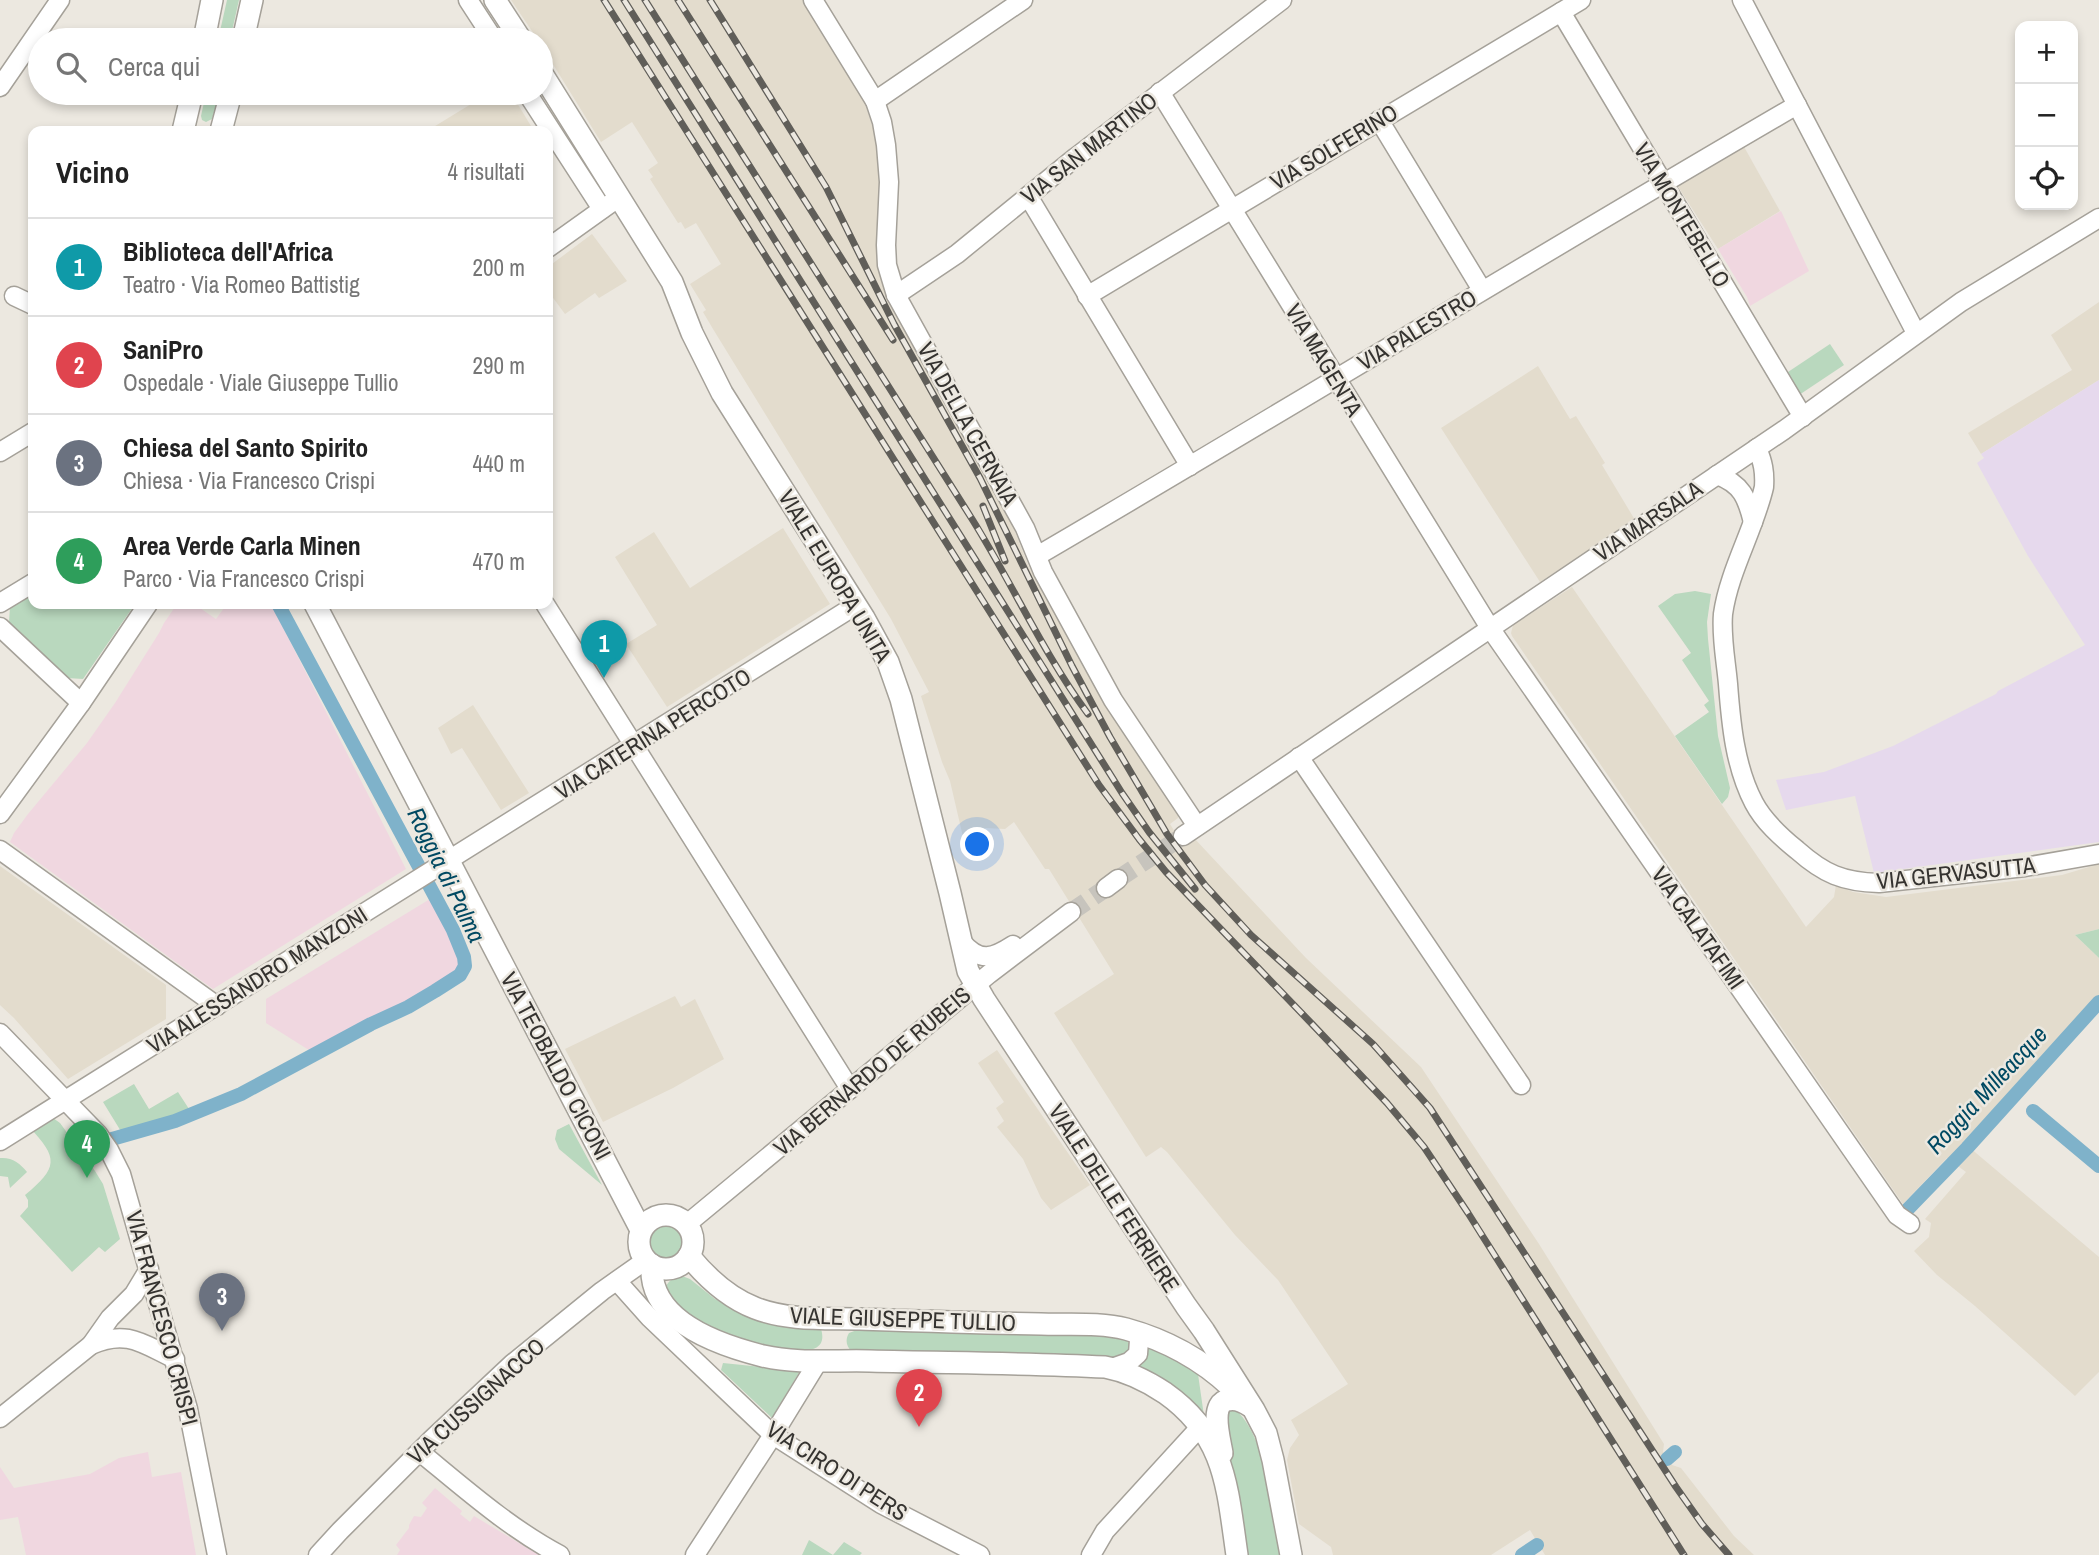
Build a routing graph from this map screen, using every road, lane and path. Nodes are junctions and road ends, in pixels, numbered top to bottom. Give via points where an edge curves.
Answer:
1 (60, 0) edge
2 (212, 0) edge
3 (252, 0) edge
4 (468, 0) edge
5 (495, 0) edge
6 (813, 0) edge
7 (1023, 0) edge
8 (1282, 0) edge
9 (1581, 0) edge
10 (1742, 0) edge
11 (1561, 12) junction
12 (41, 28) edge
13 (206, 28) edge
14 (246, 28) edge
15 (498, 28) edge
16 (503, 28) edge
17 (28, 46) edge
18 (0, 87) edge
19 (553, 91) edge
20 (1160, 92) junction
21 (875, 101) junction
22 (189, 105) edge
23 (228, 105) edge
24 (535, 105) edge
25 (1797, 105) junction
26 (1379, 120) junction
27 (184, 126) edge
28 (223, 126) edge
29 (548, 126) edge
30 (553, 133) edge
31 (587, 145) junction
32 (569, 158) junction
33 (1662, 183) junction
34 (1028, 196) junction
35 (611, 203) junction
36 (1232, 209) junction
37 (2099, 218) edge
38 (553, 244) edge
39 (1482, 290) junction
40 (896, 295) junction
41 (14, 296) dead end
42 (1087, 296) junction
43 (28, 303) edge
44 (1916, 333) junction
45 (1335, 379) junction
46 (1803, 417) junction
47 (28, 435) edge
48 (1757, 448) junction
49 (0, 452) edge
50 (1190, 466) junction
51 (1717, 475) junction
52 (1753, 522) junction
53 (1037, 556) junction
54 (28, 586) edge
55 (0, 603) edge
56 (856, 606) junction
57 (145, 609) edge
58 (316, 609) edge
59 (548, 609) edge
60 (0, 627) edge
61 (1490, 628) junction
62 (81, 703) junction
63 (635, 746) junction
64 (1299, 757) junction
65 (0, 814) edge
66 (1190, 831) joint
67 (0, 850) edge
68 (2099, 854) edge
69 (441, 866) junction
70 (962, 943) junction
71 (975, 986) junction
72 (216, 1006) junction
73 (0, 1033) edge
74 (1521, 1084) dead end
75 (850, 1089) junction
76 (65, 1099) junction
77 (0, 1141) edge
78 (687, 1224) junction
79 (1910, 1224) dead end
80 (641, 1230) junction
81 (689, 1256) junction
82 (649, 1263) junction
83 (149, 1269) junction
84 (617, 1281) junction
85 (124, 1304) junction
86 (110, 1318) junction
87 (1136, 1332) junction
88 (130, 1339) junction
89 (92, 1345) junction
90 (175, 1359) junction
91 (819, 1360) junction
92 (1206, 1364) joint
93 (1112, 1368) junction
94 (1254, 1410) junction
95 (0, 1418) edge
96 (1200, 1426) junction
97 (773, 1435) junction
98 (420, 1451) junction
99 (1226, 1480) junction
100 (217, 1555) edge
101 (318, 1555) edge
102 (560, 1555) edge
103 (695, 1555) edge
104 (980, 1555) edge
105 (1091, 1555) edge
106 (1237, 1555) edge
107 (1291, 1555) edge

1 - 12 street
2 - 13 main road
3 - 14 main road
4 - 15 street
5 - 16 main road
6 - 21 street, VIA DELLA CERNAIA
7 - 21 street
8 - 20 street, VIA SAN MARTINO
9 - 11 street, VIA SOLFERINO
10 - 25 street
11 - 26 street, VIA SOLFERINO
11 - 33 street, VIA MONTEBELLO
17 - 18 street
19 - 31 main road, VIALE EUROPA UNITA
20 - 34 street, VIA SAN MARTINO
20 - 36 street, VIA MAGENTA
21 - 40 street, VIA DELLA CERNAIA via 888,164 887,265
22 - 27 main road
23 - 28 main road
24 - 29 street, VIALE EUROPA UNITA
25 - 33 street, VIA PALESTRO
25 - 44 street
26 - 36 street, VIA SOLFERINO
26 - 39 street
30 - 32 street, VIALE EUROPA UNITA
31 - 32 street via 582,157
31 - 35 main road, VIALE EUROPA UNITA
32 - 35 street, VIALE EUROPA UNITA
33 - 39 street, VIA PALESTRO
33 - 46 street, VIA MONTEBELLO
34 - 40 street, VIA SAN MARTINO via 957,254
34 - 42 street
35 - 38 street
35 - 56 main road, VIALE EUROPA UNITA via 672,282 722,393
36 - 42 street, VIA SOLFERINO
36 - 45 street, VIA MAGENTA
37 - 44 street, VIA MARSALA
39 - 45 street, VIA PALESTRO
40 - 53 street, VIA DELLA CERNAIA via 1026,528
41 - 43 street
42 - 50 street
44 - 46 street, VIA MARSALA
45 - 50 street, VIA PALESTRO
45 - 61 street, VIA MAGENTA
46 - 48 street, VIA MARSALA
47 - 49 street
48 - 51 street, VIA MARSALA
48 - 52 street, VIA GERVASUTTA via 1765,474
50 - 53 street, VIA PALESTRO
51 - 52 street via 1740,488
51 - 61 street, VIA MARSALA
52 - 68 street, VIA GERVASUTTA via 1723,617 1730,713 1740,768 1755,804 1786,841 1830,874 1879,883
53 - 66 street, VIA DELLA CERNAIA via 1113,700
54 - 55 street
56 - 63 street, VIA CATERINA PERCOTO
56 - 70 main road, VIALE EUROPA UNITA via 888,662 901,698
57 - 62 street
58 - 69 main road, VIA TEOBALDO CICONI
59 - 63 street
60 - 62 street
61 - 64 street, VIA MARSALA
61 - 79 street, VIA CALATAFIMI via 1897,1215
62 - 65 street
63 - 69 street, VIA CATERINA PERCOTO
63 - 75 street
64 - 66 street, VIA MARSALA
64 - 74 street
67 - 72 street
69 - 72 street, VIA ALESSANDRO MANZONI
69 - 80 main road, VIA TEOBALDO CICONI
70 - 71 main road, VIALE EUROPA UNITA
70 - 71 street, VIA BERNARDO DE RUBEIS via 975,955 994,956 1065,916
71 - 75 street, VIA BERNARDO DE RUBEIS
71 - 94 main road, VIALE DELLE FERRIERE
72 - 76 street, VIA ALESSANDRO MANZONI
73 - 76 street, VIA FRANCESCO CRISPI
75 - 78 street, VIA BERNARDO DE RUBEIS
76 - 77 street, VIA ALESSANDRO MANZONI
76 - 83 street, VIA FRANCESCO CRISPI via 116,1161
78 - 80 main road via 664,1214 649,1220
78 - 81 main road via 693,1240
80 - 82 main road via 639,1247
81 - 82 main road via 672,1269
81 - 87 main road, VIALE GIUSEPPE TULLIO via 734,1297 774,1314 1113,1326
82 - 84 street, VIA CUSSIGNACCO
82 - 91 main road, VIALE GIUSEPPE TULLIO via 656,1294 685,1325 764,1356
83 - 85 street
83 - 90 street, VIA FRANCESCO CRISPI
84 - 97 street, VIA CIRO DI PERS
84 - 98 street, VIA CUSSIGNACCO via 512,1364
85 - 86 street
85 - 88 street
86 - 88 street via 118,1332
86 - 89 street
87 - 92 main road, VIALE GIUSEPPE TULLIO
87 - 93 street via 1138,1354
88 - 89 street via 112,1337
88 - 90 street
89 - 95 street
90 - 100 street, VIA FRANCESCO CRISPI
91 - 93 main road, VIALE GIUSEPPE TULLIO
91 - 97 street
92 - 94 main road, VIALE DELLE FERRIERE
93 - 96 main road, VIALE GIUSEPPE TULLIO via 1157,1388
94 - 99 main road via 1238,1400 1226,1400 1216,1414
94 - 107 main road, VIALE DELLE FERRIERE via 1270,1444
96 - 99 main road
96 - 105 street via 1105,1531
97 - 103 street
97 - 104 street, VIA CIRO DI PERS via 881,1504
98 - 101 street, VIA CUSSIGNACCO
98 - 102 street via 488,1507
99 - 106 main road

